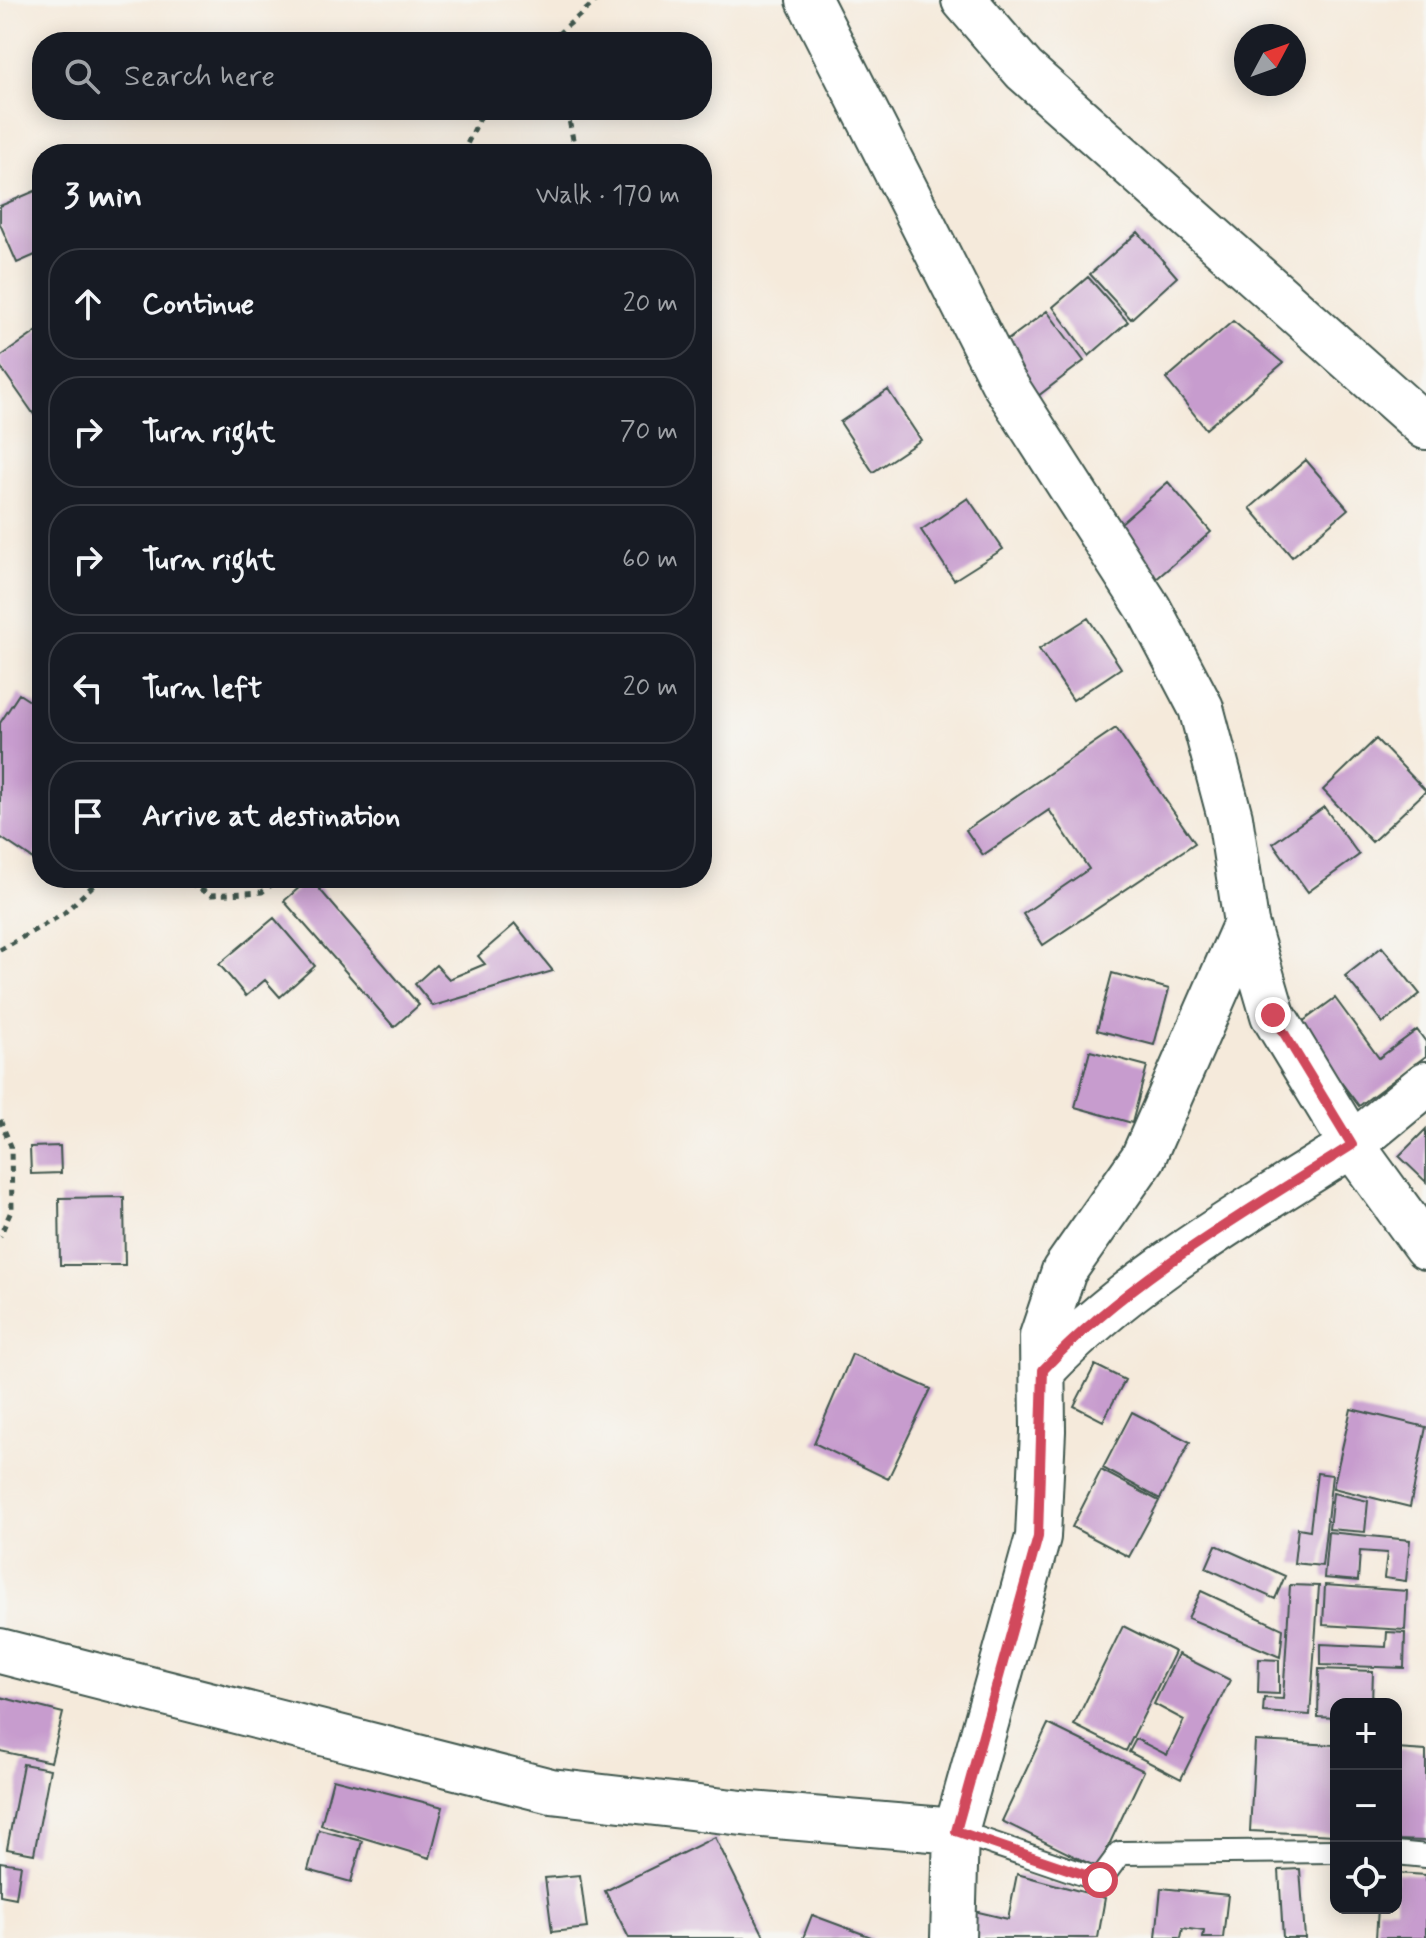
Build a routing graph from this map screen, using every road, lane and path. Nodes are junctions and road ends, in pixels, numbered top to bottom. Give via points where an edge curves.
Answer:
1 (597, 0) edge
2 (809, 0) edge
3 (964, 0) edge
4 (562, 32) edge
5 (479, 120) edge
6 (569, 120) edge
7 (467, 144) edge
8 (574, 144) edge
9 (1426, 427) edge
10 (90, 888) edge
11 (198, 888) edge
12 (267, 888) edge
13 (1246, 923) junction
14 (0, 950) edge
15 (1426, 1084) edge
16 (0, 1120) edge
17 (1352, 1145) junction
18 (0, 1236) edge
19 (1426, 1247) edge
20 (1043, 1370) junction
21 (0, 1651) edge
22 (956, 1831) junction
23 (1330, 1851) edge
24 (1402, 1854) edge
25 (1426, 1856) edge
26 (953, 1938) edge

1 - 4 path
2 - 13 street via 1002,380 1149,609 1201,708 1230,817
3 - 9 street via 1024,70
5 - 7 path
6 - 8 path
10 - 14 path via 63,914
11 - 12 path via 211,895
13 - 17 street via 1273,1015
13 - 20 street via 1143,1158 1064,1271 1042,1336
15 - 17 street
16 - 18 path via 11,1146 12,1209
17 - 19 street
17 - 20 street via 1176,1257 1077,1334
20 - 22 street via 1038,1537
21 - 22 street via 551,1791
22 - 23 lane via 1100,1880 1120,1853
22 - 26 street
24 - 25 lane

